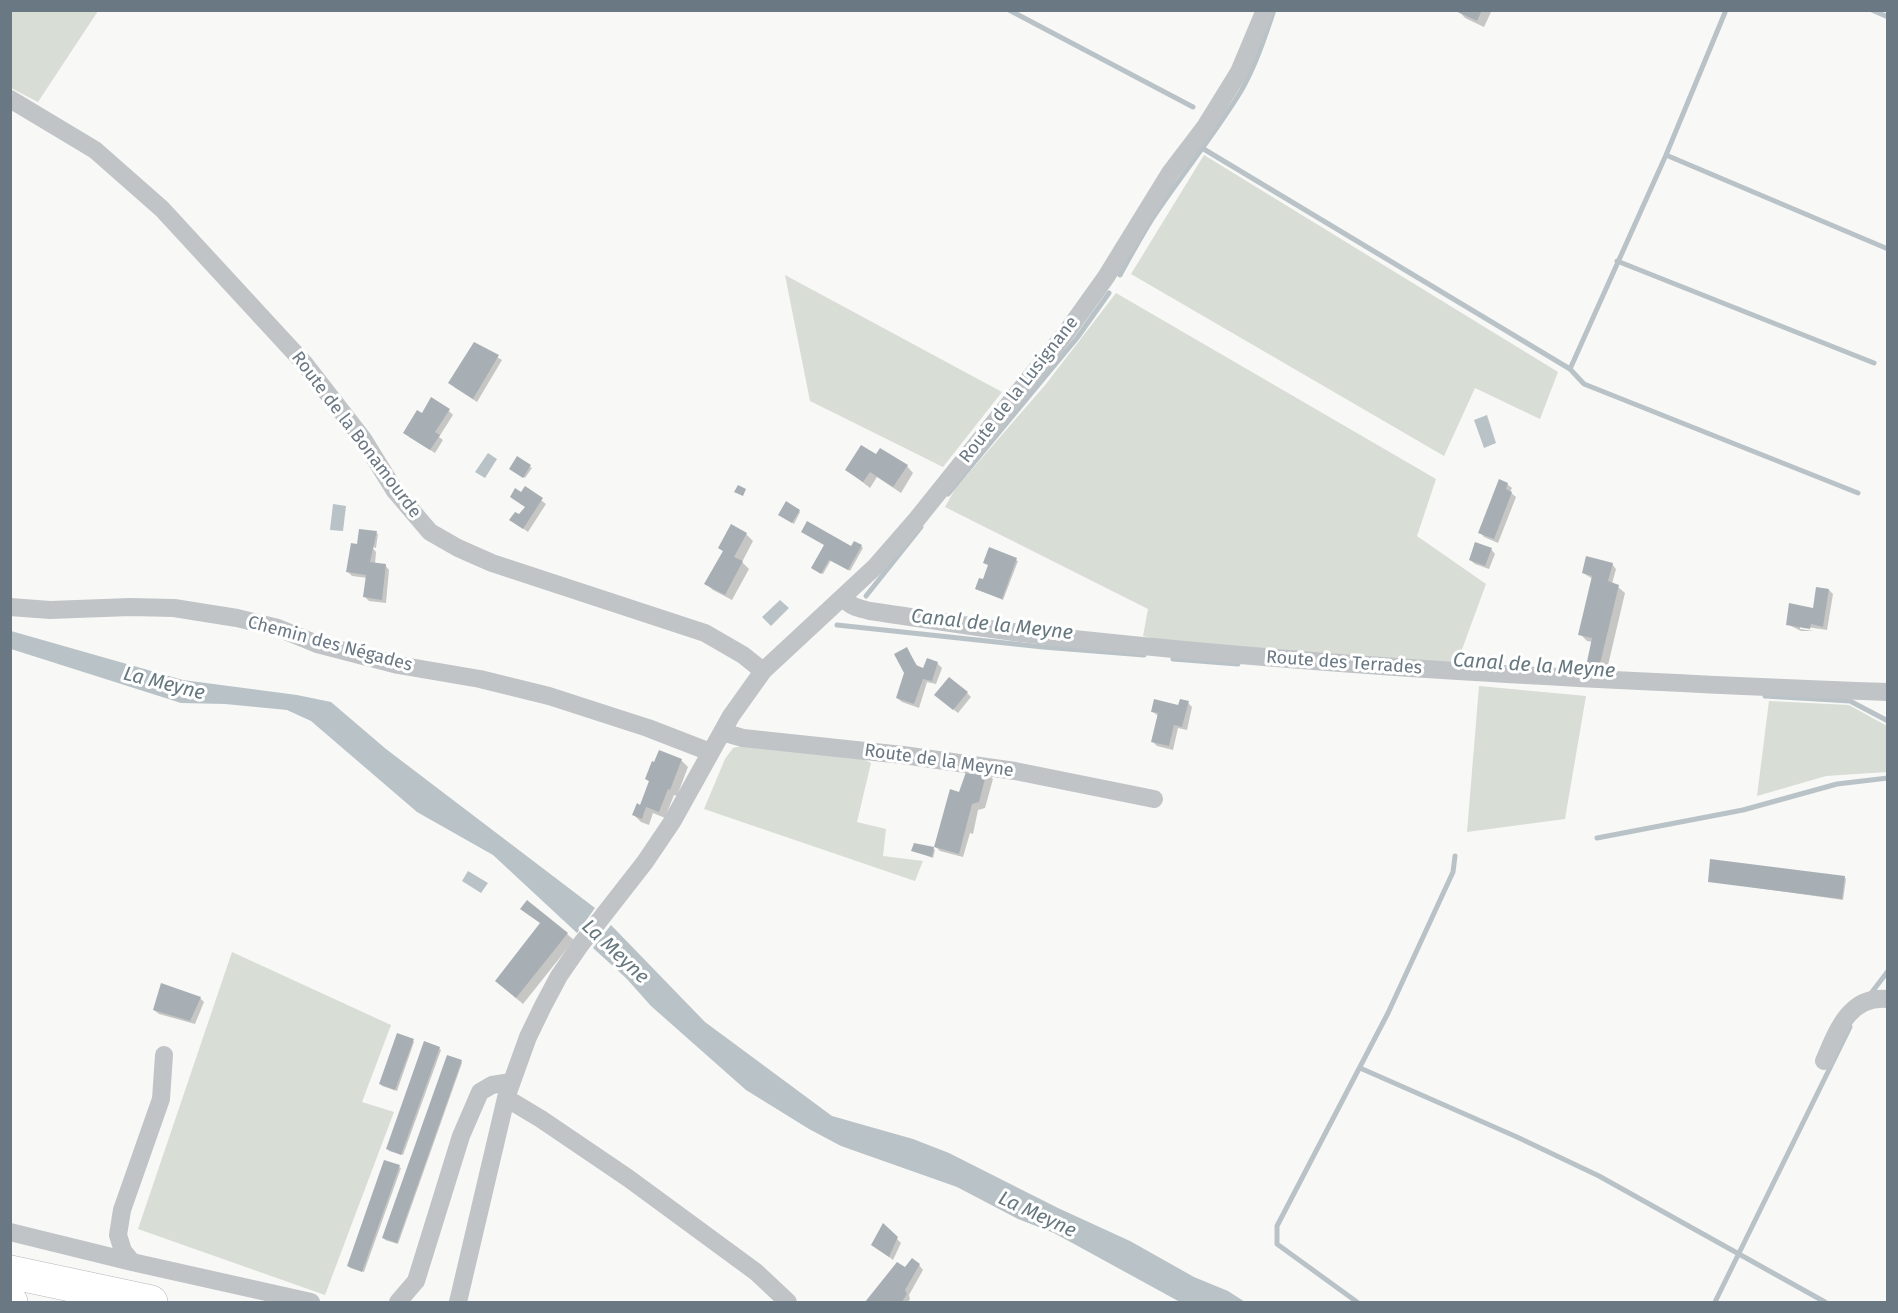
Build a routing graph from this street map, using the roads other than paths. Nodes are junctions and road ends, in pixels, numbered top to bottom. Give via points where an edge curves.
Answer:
1 (1265, 10) edge
2 (10, 99) edge
3 (843, 597) junction
4 (10, 607) edge
5 (763, 671) junction
6 (1887, 692) edge
7 (722, 732) junction
8 (710, 752) junction
9 (1154, 799) dead end
10 (1887, 999) edge
11 (164, 1055) dead end
12 (1824, 1061) dead end
13 (508, 1090) junction
14 (10, 1232) edge
15 (132, 1262) junction
16 (10, 1272) edge
17 (151, 1302) edge
18 (311, 1302) edge
19 (398, 1302) edge
20 (458, 1302) edge
21 (788, 1302) edge

1 - 3 street, Route de la Lusignane via 1239,72 1066,333 917,519
2 - 5 street, Route de la Bonamourde via 95,150 162,209 304,363 363,439 394,491 430,532 492,563 705,633
3 - 5 street, Route de la Lusignane
3 - 6 street, Route des Terrades via 848,603 870,611 1036,635 1261,657 1486,673
4 - 8 street, Chemin des Négades via 174,608 237,618 398,665 549,696
5 - 7 street, Route de la Lusignane
7 - 8 street, Route de la Lusignane
7 - 9 street, Route de la Meyne via 743,738 1015,771
8 - 13 street, Route de la Lusignane via 672,822 559,976
10 - 12 street via 1875,998 1852,1008
11 - 15 street via 161,1099 122,1210 118,1235
13 - 19 street via 492,1085 480,1092 461,1136 417,1281
13 - 20 street, Route de la Lusignane
13 - 21 street via 541,1119 756,1272
14 - 15 street
15 - 18 street
16 - 17 highway

